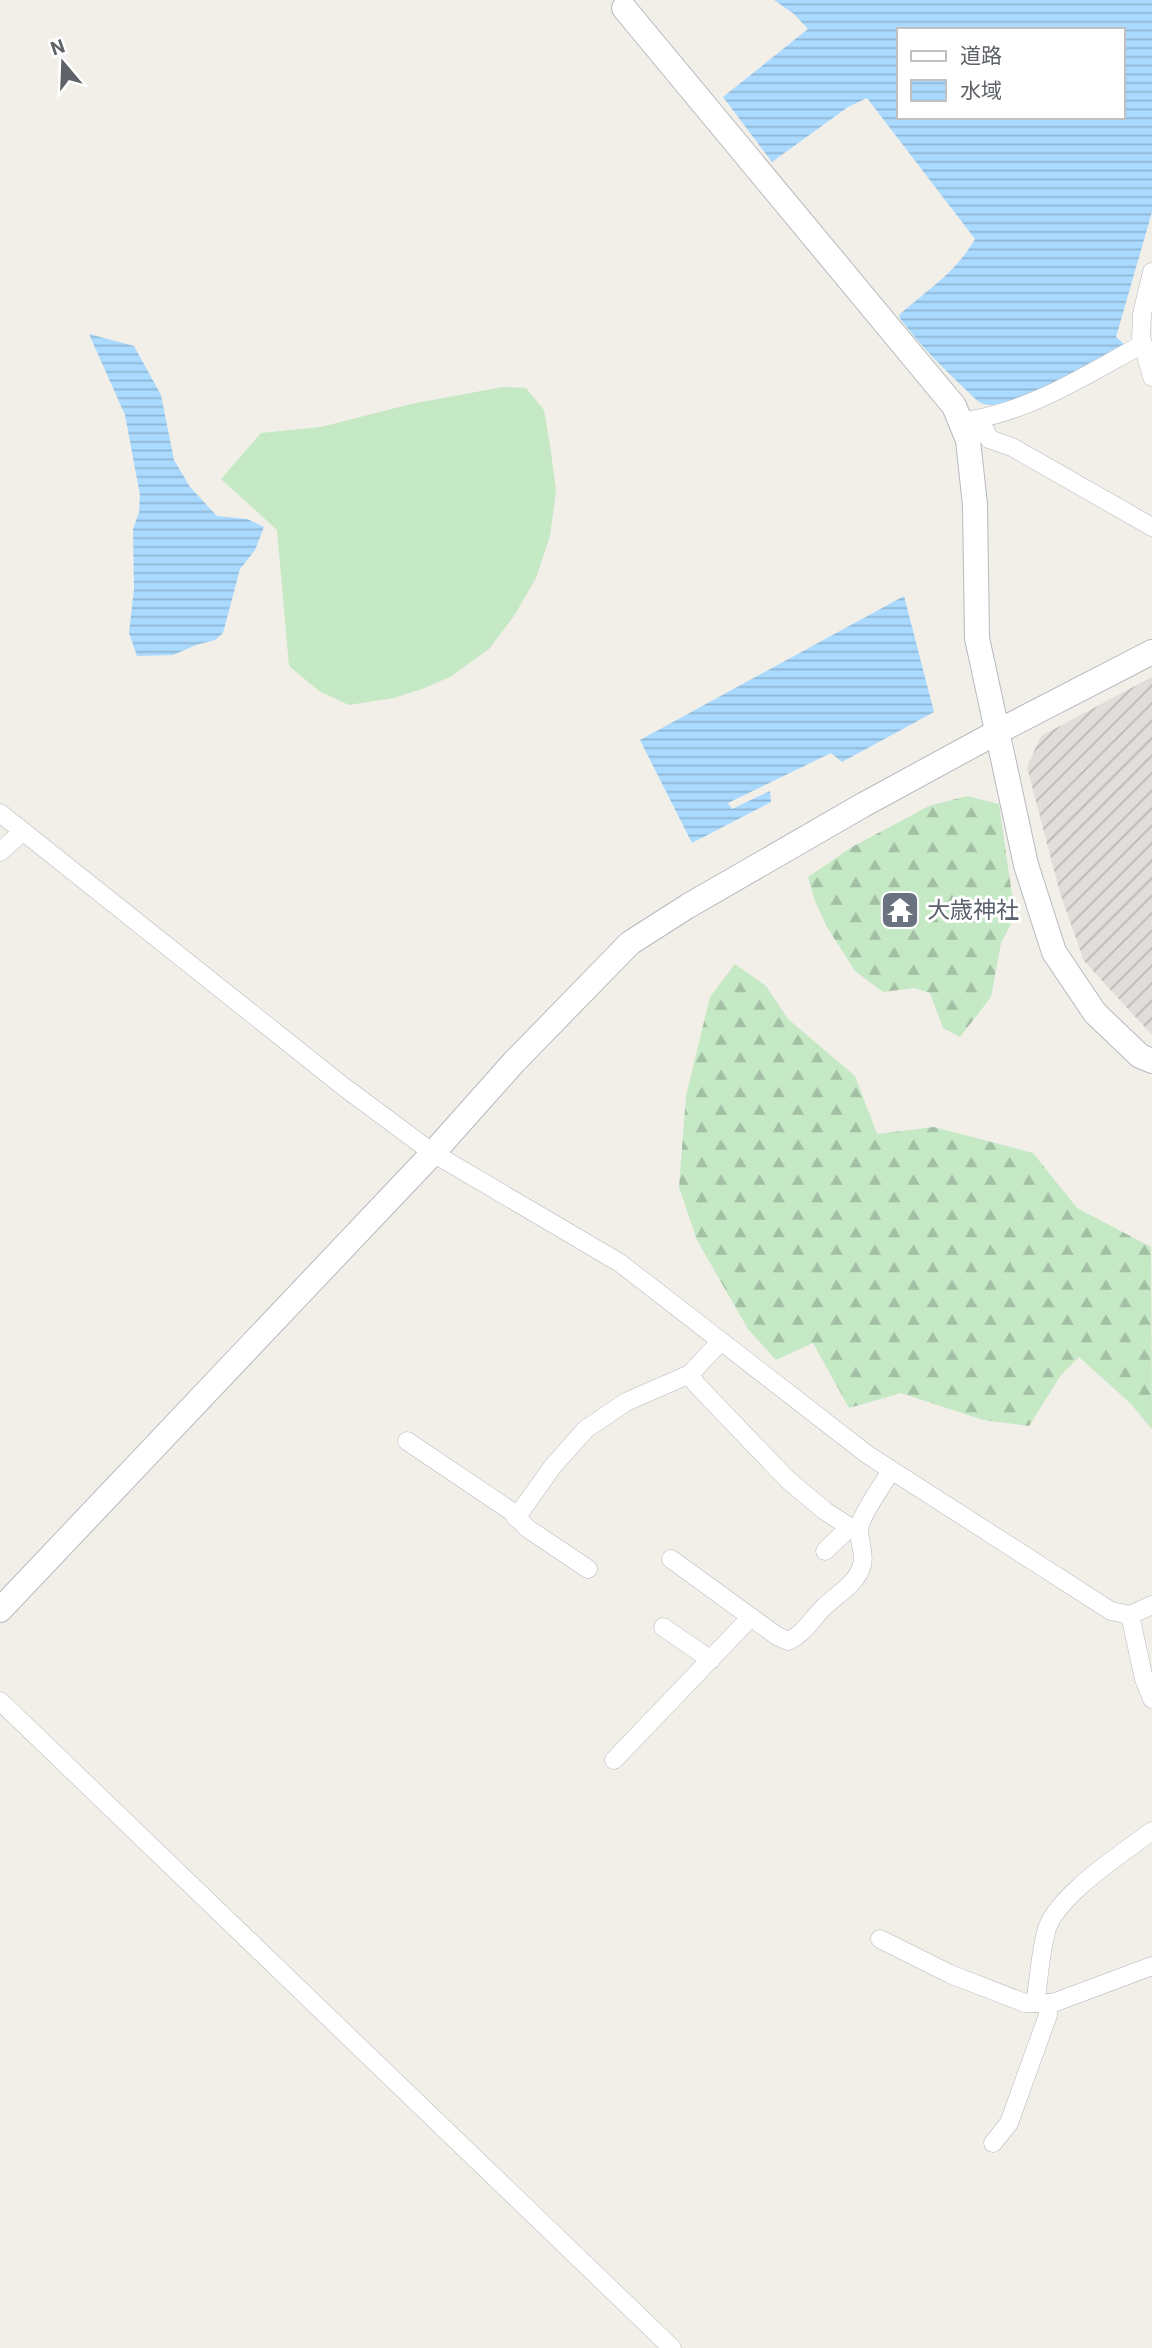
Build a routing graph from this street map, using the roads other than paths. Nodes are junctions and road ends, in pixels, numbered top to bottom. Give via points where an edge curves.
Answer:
1 (621, 4) edge
2 (1152, 272) edge
3 (1143, 344) junction
4 (1152, 377) edge
5 (970, 420) junction
6 (1152, 527) edge
7 (1152, 652) edge
8 (999, 731) junction
9 (0, 813) edge
10 (22, 832) junction
11 (0, 852) edge
12 (1152, 1061) edge
13 (433, 1153) junction
14 (722, 1341) junction
15 (690, 1374) junction
16 (407, 1441) dead end
17 (891, 1470) junction
18 (516, 1518) junction
19 (854, 1530) junction
20 (825, 1550) dead end
21 (671, 1559) dead end
22 (587, 1569) dead end
23 (1152, 1605) edge
24 (0, 1611) edge
25 (1130, 1615) junction
26 (751, 1618) junction
27 (663, 1627) dead end
28 (710, 1660) junction
29 (1152, 1699) edge
30 (0, 1701) edge
31 (614, 1760) dead end
32 (1152, 1831) edge
33 (880, 1939) dead end
34 (1152, 1966) edge
35 (1041, 2003) junction
36 (993, 2143) dead end
37 (671, 2348) edge

1 - 5 street
2 - 3 street via 1142,314
3 - 4 street
3 - 5 street via 1035,402
5 - 6 street via 989,439 1013,447
5 - 8 street via 977,638
7 - 8 street
8 - 12 street via 1026,865 1054,952 1095,1013 1140,1056
8 - 13 street via 863,805 630,943
9 - 10 street
10 - 11 street
10 - 13 street
13 - 14 street via 620,1263
13 - 24 street
14 - 15 street
14 - 17 street
15 - 18 street via 626,1402 586,1429
15 - 19 street via 788,1479
16 - 18 street
17 - 19 street
17 - 25 street via 1111,1611
18 - 22 street
19 - 20 street
19 - 26 street via 863,1550 862,1566 799,1636 788,1642
21 - 26 street
23 - 25 street
25 - 29 street
26 - 28 street
27 - 28 street
28 - 31 street
30 - 37 street
32 - 35 street via 1059,1907 1046,1930
33 - 35 street via 950,1974 1025,2003
34 - 35 street via 1053,2003
35 - 36 street via 1048,2015 1010,2123

